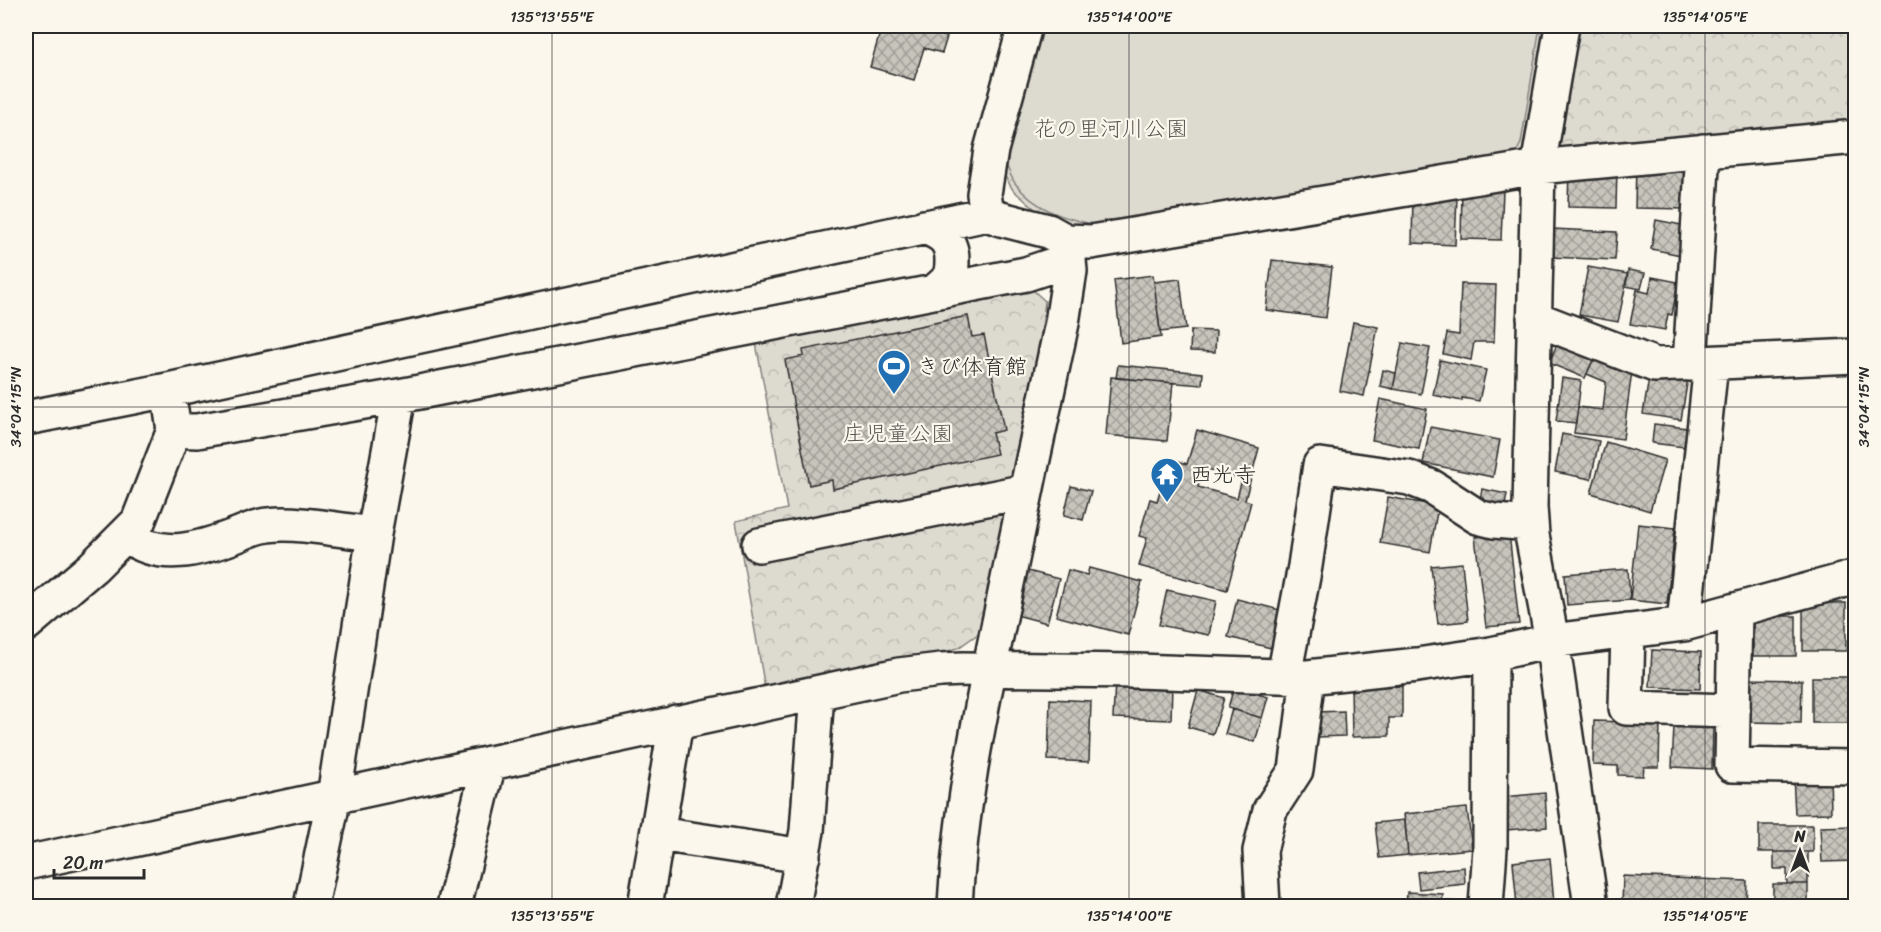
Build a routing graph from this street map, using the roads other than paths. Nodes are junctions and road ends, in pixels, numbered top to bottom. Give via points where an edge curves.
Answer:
1 (1025, 26) edge
2 (1562, 26) edge
3 (1856, 137) edge
4 (1703, 151) junction
5 (1538, 167) junction
6 (987, 214) junction
7 (924, 227) junction
8 (1068, 256) junction
9 (934, 292) junction
10 (1534, 318) junction
11 (1856, 356) edge
12 (1700, 363) junction
13 (168, 390) junction
14 (399, 396) junction
15 (26, 418) edge
16 (174, 430) junction
17 (1026, 491) junction
18 (1531, 524) junction
19 (374, 534) junction
20 (127, 535) junction
21 (759, 544) dead end
22 (1856, 578) edge
23 (1735, 610) junction
24 (26, 624) edge
25 (1684, 624) junction
26 (1628, 631) junction
27 (1552, 641) junction
28 (1491, 654) junction
29 (989, 671) junction
30 (1296, 677) junction
31 (817, 693) junction
32 (1733, 711) junction
33 (676, 723) junction
34 (489, 763) junction
35 (1856, 767) edge
36 (334, 797) junction
37 (658, 834) junction
38 (803, 856) junction
39 (26, 863) edge
40 (311, 906) edge
41 (454, 906) edge
42 (645, 906) edge
43 (793, 906) edge
44 (955, 906) edge
45 (1263, 906) edge
46 (1486, 906) edge
47 (1591, 906) edge

1 - 6 street via 991,150 984,194
2 - 5 street
3 - 4 street
4 - 5 street
4 - 12 street
5 - 8 street via 1091,242
5 - 10 street
6 - 7 street
6 - 8 street via 1048,231
7 - 9 street via 944,236 951,245 951,273
7 - 13 street
8 - 9 street via 1026,274
8 - 17 street via 1062,323
9 - 14 street
10 - 12 street via 1655,364
10 - 18 street
11 - 12 street
12 - 25 street
13 - 15 street
13 - 16 street
14 - 16 street via 197,431
14 - 19 street
16 - 20 street via 148,501
17 - 21 street
17 - 29 street
18 - 27 street
18 - 30 street via 1478,517 1432,487 1409,478 1320,465 1305,566
19 - 20 street via 268,525 172,552 136,542
19 - 36 street
20 - 24 street
22 - 23 street
23 - 25 street
23 - 32 street
25 - 26 street
26 - 27 street
26 - 32 street via 1626,708
27 - 28 street
27 - 47 street
28 - 30 street
28 - 46 street
29 - 30 street
29 - 31 street via 920,672
29 - 44 street via 971,766
30 - 45 street via 1296,770 1269,810 1260,851
31 - 33 street
31 - 38 street
32 - 35 street via 1732,765
33 - 34 street
33 - 37 street
34 - 36 street
34 - 41 street
36 - 39 street
36 - 40 street
37 - 38 street
37 - 42 street
38 - 43 street

